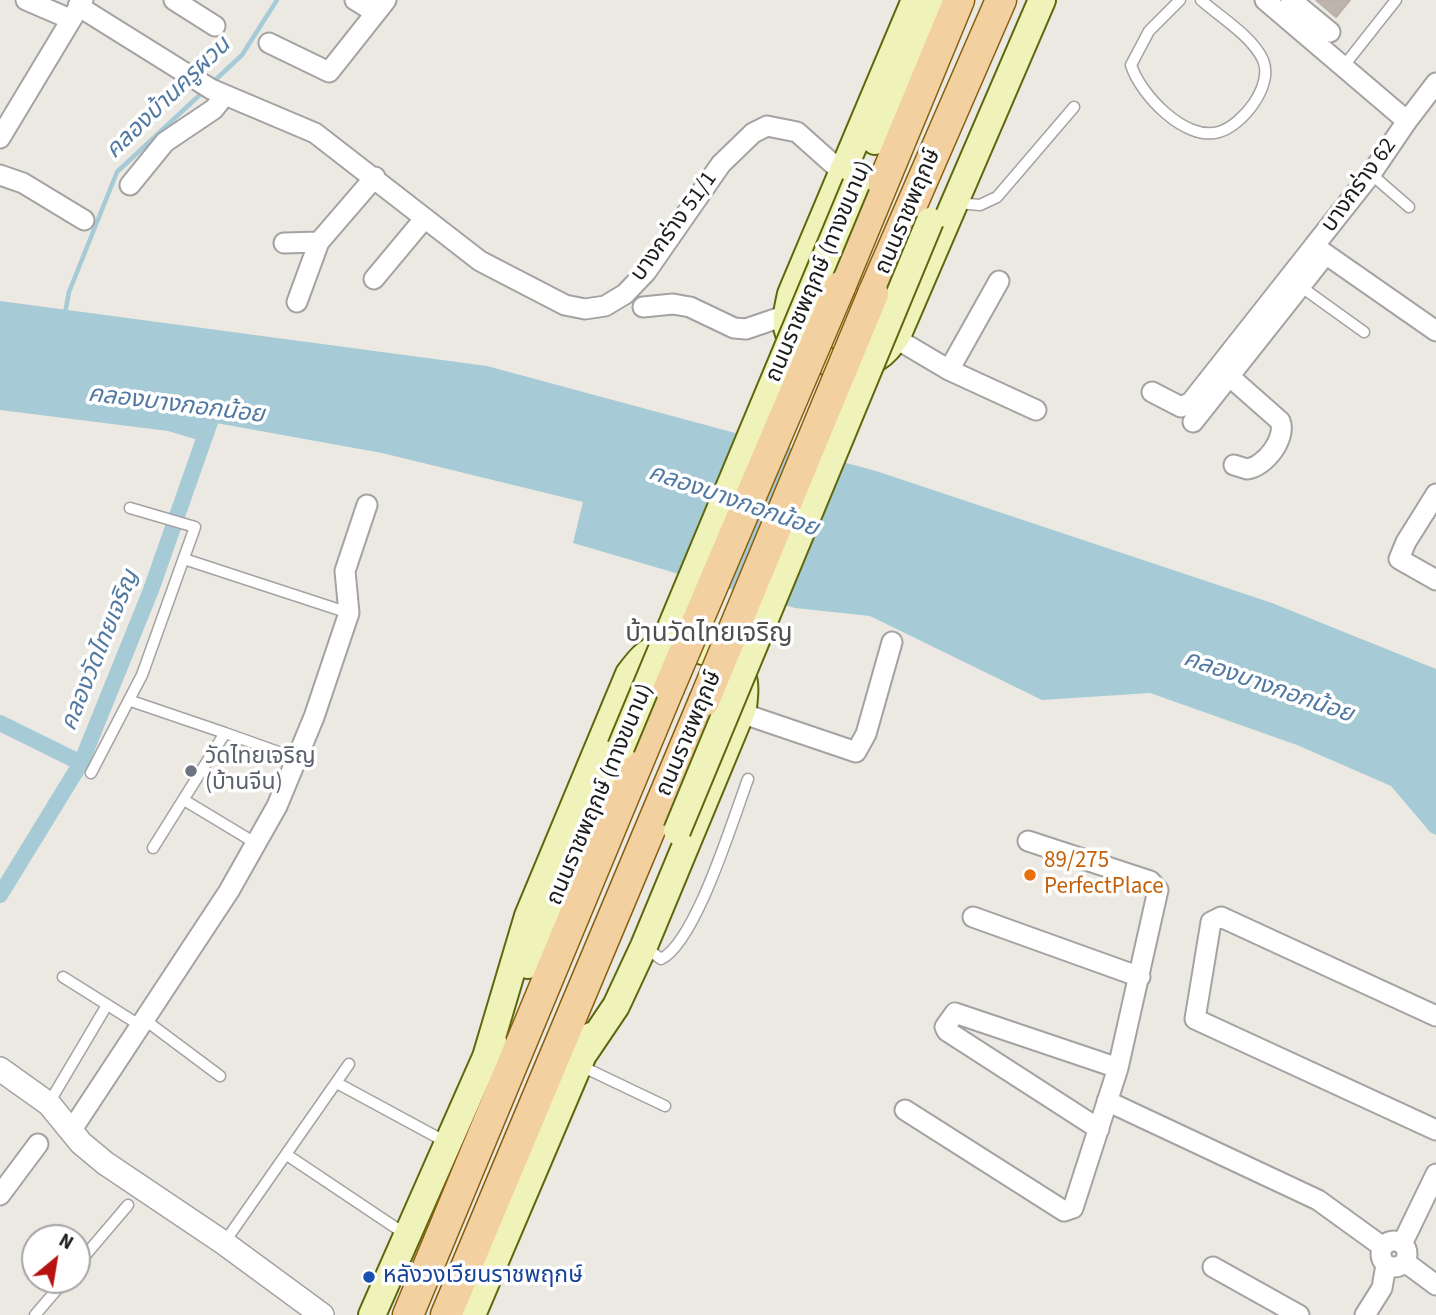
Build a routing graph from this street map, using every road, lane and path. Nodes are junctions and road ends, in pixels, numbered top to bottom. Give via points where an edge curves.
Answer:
1 (26, 0) edge
2 (174, 0) edge
3 (355, 0) edge
4 (915, 0) edge
5 (935, 0) edge
6 (959, 0) edge
7 (1001, 0) edge
8 (1026, 0) edge
9 (1042, 0) edge
10 (1180, 0) edge
11 (1200, 0) edge
12 (1265, 0) edge
13 (1291, 0) edge
14 (1396, 0) edge
15 (381, 7) edge
16 (77, 8) edge
17 (215, 26) dead end
18 (1331, 32) dead end
19 (269, 43) dead end
20 (1343, 67) junction
21 (211, 88) junction
22 (1433, 93) edge
23 (1074, 107) dead end
24 (1407, 121) junction
25 (0, 138) edge
26 (1371, 174) junction
27 (0, 175) edge
28 (375, 177) junction
29 (849, 178) junction
30 (130, 185) dead end
31 (956, 203) junction
32 (1409, 207) dead end
33 (424, 219) junction
34 (84, 220) dead end
35 (319, 242) junction
36 (284, 243) dead end
37 (1319, 251) junction
38 (374, 279) dead end
39 (999, 281) dead end
40 (1300, 286) junction
41 (297, 302) dead end
42 (643, 307) dead end
43 (787, 315) junction
44 (1436, 331) edge
45 (1364, 332) dead end
46 (895, 338) junction
47 (948, 370) junction
48 (1229, 376) junction
49 (1152, 392) dead end
50 (1036, 410) dead end
51 (1193, 422) dead end
52 (1234, 465) dead end
53 (1436, 494) edge
54 (368, 505) dead end
55 (130, 508) dead end
56 (184, 559) junction
57 (1436, 580) edge
58 (349, 613) junction
59 (892, 642) dead end
60 (131, 701) junction
61 (741, 713) junction
62 (226, 733) junction
63 (298, 759) junction
64 (91, 773) dead end
65 (748, 779) dead end
66 (184, 800) junction
67 (1028, 841) dead end
68 (257, 844) junction
69 (153, 848) dead end
70 (973, 917) dead end
71 (644, 946) junction
72 (64, 976) dead end
73 (1140, 977) junction
74 (107, 1004) junction
75 (1436, 1016) edge
76 (143, 1023) junction
77 (485, 1057) junction
78 (582, 1058) junction
79 (349, 1064) dead end
80 (1118, 1068) junction
81 (0, 1069) edge
82 (220, 1076) dead end
83 (337, 1083) junction
84 (1112, 1103) junction
85 (49, 1104) junction
86 (665, 1106) dead end
87 (905, 1110) dead end
88 (1099, 1129) junction
89 (1436, 1130) edge
90 (71, 1131) junction
91 (450, 1143) junction
92 (38, 1144) dead end
93 (287, 1155) junction
94 (1436, 1174) edge
95 (0, 1195) edge
96 (128, 1205) dead end
97 (408, 1236) junction
98 (224, 1243) junction
99 (91, 1249) edge
100 (1394, 1254) junction
101 (1213, 1267) dead end
102 (1436, 1285) edge
103 (53, 1294) edge
104 (309, 1309) edge
105 (35, 1315) edge
106 (372, 1315) edge
107 (408, 1315) edge
108 (446, 1315) edge
109 (472, 1315) edge
110 (1299, 1315) edge
111 (1365, 1315) edge

1 - 16 street
2 - 17 street
3 - 15 street
4 - 29 main road
5 - 29 main road, ถนนราชพฤกษ์ (ทางขนาน)
6 - 107 main road, ถนนราชพฤกษ์, bridge
7 - 108 main road, ถนนราชพฤกษ์, bridge
8 - 78 main road, bridge
9 - 31 main road
10 - 11 lane via 1149,31 1131,65 1136,82 1162,110 1195,131 1218,132 1238,122 1256,98 1266,79 1264,61 1255,47
12 - 20 street, บางกร่าง 62
13 - 18 street
14 - 20 lane
15 - 19 street via 329,72
16 - 21 street
16 - 25 street
20 - 24 street, บางกร่าง 62
21 - 28 street, บางกร่าง 51/1 via 314,133
21 - 30 street via 214,109 173,135
22 - 24 street
23 - 31 lane via 997,197 980,205
24 - 26 street, บางกร่าง 62
26 - 32 lane
26 - 37 street, บางกร่าง 62
27 - 34 street via 23,183
28 - 33 street, บางกร่าง 51/1
28 - 35 street
29 - 33 street, บางกร่าง 51/1 via 797,132 767,126 727,157 646,272 625,294 605,306 585,309 565,305 480,261
29 - 43 main road via 791,294
29 - 77 main road, ถนนราชพฤกษ์ (ทางขนาน), bridge via 621,747
31 - 46 main road
33 - 38 street
35 - 36 street
35 - 41 street
37 - 40 street
37 - 44 street, บางกร่าง 62
37 - 49 street via 1191,402 1181,407
39 - 47 street
40 - 45 lane
40 - 48 street
42 - 43 street via 690,307 746,329
43 - 46 main road via 786,328 804,352 840,364 873,360 887,351
46 - 47 street
47 - 50 street
48 - 51 street
48 - 52 street via 1283,428 1260,464 1247,469
53 - 57 street via 1399,559
54 - 58 street via 345,571
55 - 56 lane via 195,527
56 - 58 lane
56 - 60 lane
58 - 63 street
59 - 61 street via 866,734 856,752
60 - 62 lane
60 - 64 lane
61 - 71 main road
61 - 77 main road via 745,685 741,672 714,655 663,645 644,655 629,674 528,916
62 - 63 lane
62 - 66 lane
63 - 68 street
65 - 71 lane via 681,942 661,959
66 - 68 lane
66 - 69 lane
67 - 73 street via 1155,885
68 - 76 street
70 - 73 street
71 - 78 main road via 616,1006
72 - 74 lane
73 - 80 street
74 - 76 lane
74 - 85 lane
75 - 89 street via 1221,917 1211,922 1195,1018
76 - 82 lane
76 - 90 street
77 - 91 main road, ถนนราชพฤกษ์ (ทางขนาน)
78 - 86 lane
78 - 109 main road
79 - 83 lane
80 - 84 street
80 - 88 street via 955,1013 946,1027
81 - 85 street
83 - 91 lane
83 - 93 lane
84 - 88 street
84 - 100 street via 1318,1200
85 - 90 street
87 - 88 street via 1064,1211 1073,1208
90 - 98 street via 124,1177
91 - 97 main road, ถนนราชพฤกษ์ (ทางขนาน)
92 - 95 street
93 - 97 lane
93 - 98 lane
94 - 100 street
96 - 99 lane
97 - 106 main road, ถนนราชพฤกษ์ (ทางขนาน)
98 - 104 street
100 - 102 street
100 - 111 street via 1382,1288
101 - 110 street
103 - 105 lane

